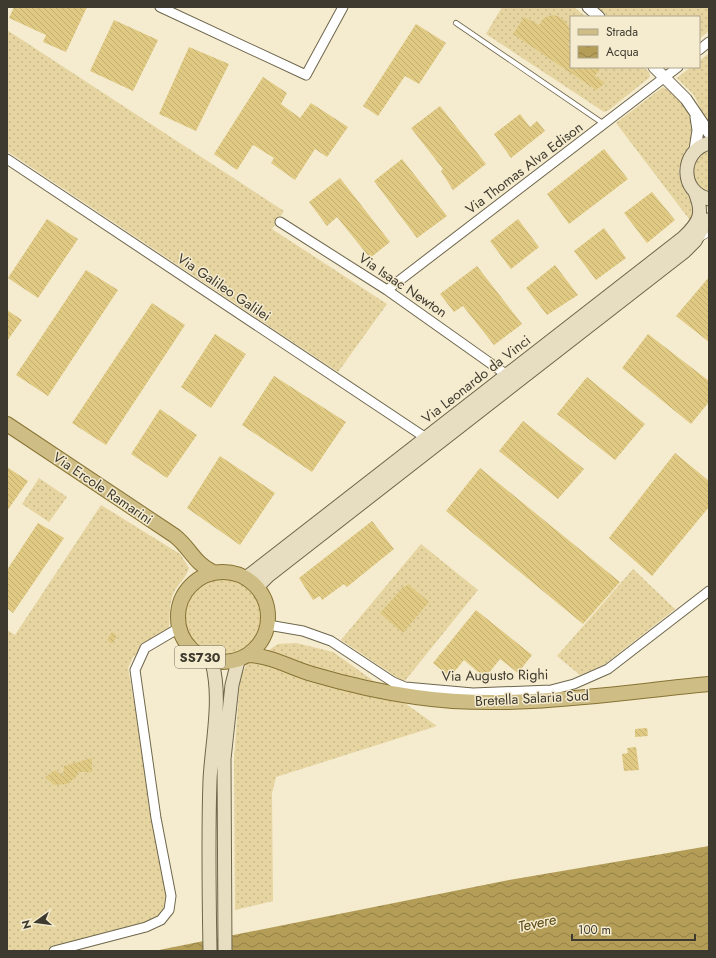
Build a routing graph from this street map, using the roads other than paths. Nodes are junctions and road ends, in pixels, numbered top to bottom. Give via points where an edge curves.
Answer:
1 (160, 7) edge
2 (343, 7) edge
3 (588, 7) edge
4 (598, 16) edge
5 (456, 23) dead end
6 (709, 42) edge
7 (700, 49) edge
8 (655, 68) edge
9 (677, 68) edge
10 (666, 77) junction
11 (696, 115) junction
12 (604, 124) junction
13 (709, 133) edge
14 (709, 142) edge
15 (695, 150) junction
16 (7, 159) edge
17 (695, 192) junction
18 (709, 199) edge
19 (709, 215) edge
20 (280, 222) dead end
21 (709, 234) edge
22 (695, 241) junction
23 (387, 290) junction
24 (507, 375) junction
25 (7, 424) edge
26 (426, 438) junction
27 (194, 559) junction
28 (213, 572) junction
29 (246, 578) junction
30 (192, 583) junction
31 (257, 587) junction
32 (709, 591) edge
33 (179, 628) junction
34 (266, 631) junction
35 (243, 658) junction
36 (212, 662) junction
37 (286, 665) junction
38 (709, 684) edge
39 (54, 951) edge
40 (210, 951) edge
41 (225, 951) edge

1 - 2 street via 306,75
3 - 4 street
5 - 12 lane
6 - 7 street
8 - 10 street
9 - 10 street, Via Thomas Alva Edison
10 - 11 street via 686,98
10 - 12 street, Via Thomas Alva Edison
11 - 13 street
11 - 15 street via 698,130
12 - 23 street, Via Thomas Alva Edison
14 - 15 main road
15 - 17 main road, Via Leonardo da Vinci via 688,159 686,171 688,182
16 - 26 street, Via Galileo Galilei
17 - 18 main road
17 - 24 main road, Via Leonardo da Vinci via 700,215 693,229
19 - 22 main road, Via Leonardo da Vinci
20 - 23 street, Via Isaac Newton
21 - 22 lane, Via Leonardo da Vinci
22 - 31 main road, Via Leonardo da Vinci
23 - 24 street, Via Isaac Newton
24 - 26 main road, Via Leonardo da Vinci
25 - 27 main road, Via Ercole Ramarini via 175,536
26 - 29 main road, Via Leonardo da Vinci
27 - 28 main road, Via Ercole Ramarini
27 - 30 main road
28 - 29 main road, SS730 via 236,573
28 - 30 main road, SS730
29 - 31 main road, SS730
30 - 33 main road, SS730 via 180,604
31 - 34 main road, SS730 via 265,599 269,612
32 - 34 street, Via Augusto Righi via 608,669 574,684 545,690 473,693 405,687 393,682 331,640 303,631
33 - 36 main road, SS730 via 191,650
33 - 39 street via 145,648 135,670 156,818 171,896 169,910 161,920 146,927
34 - 35 main road, SS730 via 257,648
34 - 37 main road, Bretella Salaria Sud via 271,652
35 - 36 main road, SS730 via 225,663
35 - 37 main road, Bretella Salaria Sud via 268,658
35 - 41 main road, SS730 via 233,677 225,746
36 - 40 main road, SS730 via 217,693 211,758
37 - 38 main road, Bretella Salaria Sud via 356,687 467,702 516,702

